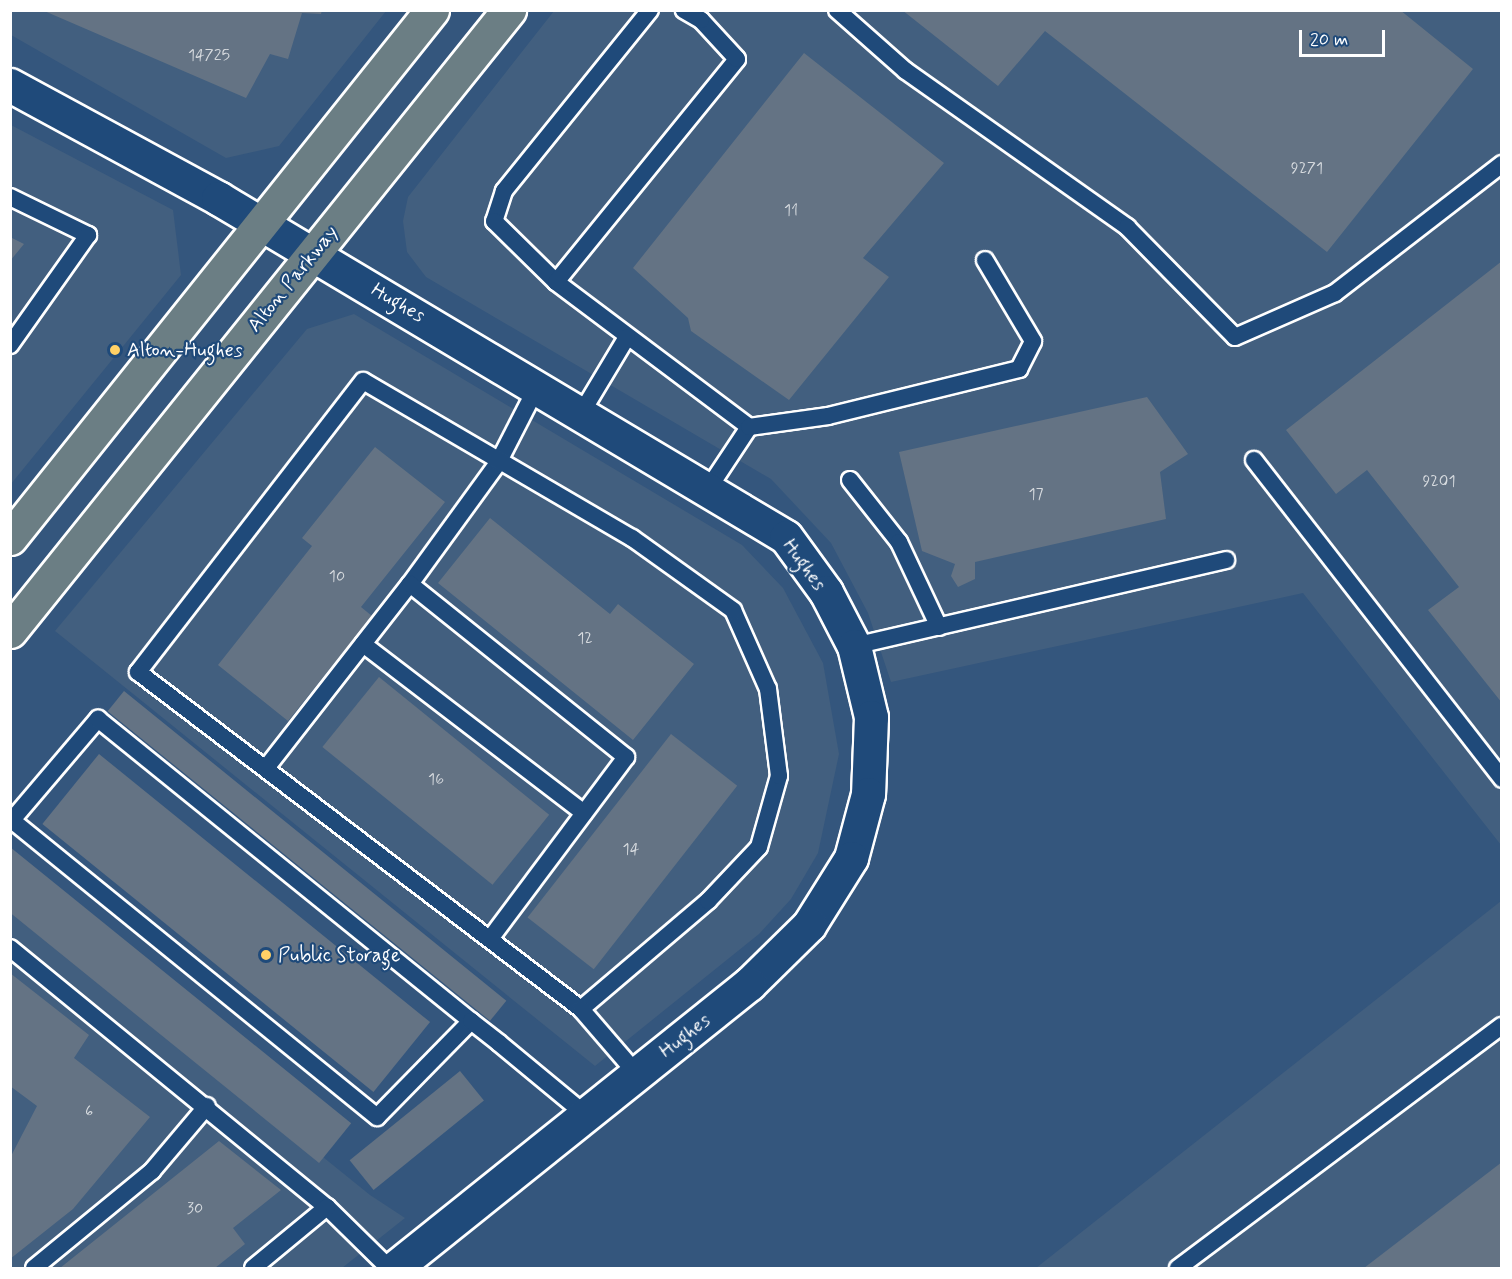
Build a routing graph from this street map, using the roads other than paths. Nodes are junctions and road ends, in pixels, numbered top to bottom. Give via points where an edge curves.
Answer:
1 (432, 10) edge
2 (508, 10) edge
3 (650, 10) edge
4 (684, 10) edge
5 (837, 10) edge
6 (10, 85) edge
7 (1502, 164) edge
8 (10, 197) edge
9 (262, 224) junction
10 (313, 254) junction
11 (985, 260) dead end
12 (556, 282) junction
13 (627, 337) junction
14 (10, 345) edge
15 (538, 385) junction
16 (582, 412) junction
17 (749, 427) junction
18 (1254, 460) dead end
19 (498, 463) junction
20 (850, 480) dead end
21 (708, 489) junction
22 (10, 538) edge
23 (1226, 560) dead end
24 (410, 584) junction
25 (939, 627) junction
26 (10, 631) edge
27 (363, 644) junction
28 (854, 646) junction
29 (266, 768) junction
30 (1502, 779) edge
31 (584, 813) junction
32 (490, 939) junction
33 (10, 948) edge
34 (581, 1009) junction
35 (471, 1021) junction
36 (1502, 1026) edge
37 (637, 1074) junction
38 (207, 1106) junction
39 (586, 1115) junction
40 (327, 1208) junction
41 (34, 1269) edge
42 (253, 1269) edge
43 (389, 1269) edge
44 (394, 1269) edge
45 (1178, 1269) edge

1 - 9 main road
2 - 10 main road, Alton Parkway
3 - 12 lane via 504,191 494,221
4 - 12 lane via 701,20 737,59
5 - 7 lane via 906,70 1127,227 1235,337 1335,293
6 - 9 street, Hughes
8 - 14 lane via 88,236
9 - 10 street, Hughes
9 - 22 main road
10 - 15 street, Hughes
10 - 26 main road, Alton Parkway
11 - 17 lane via 1033,341 1018,369 828,416
12 - 13 lane
13 - 16 lane
13 - 17 lane
15 - 16 street, Hughes
15 - 19 lane
16 - 21 street, Hughes
17 - 21 lane
18 - 30 lane
19 - 24 lane
19 - 29 lane via 363,381 138,672
19 - 34 lane via 632,538 733,610 768,689 779,776 759,847 708,901
20 - 25 lane via 899,542
21 - 28 street, Hughes via 786,537 826,592
23 - 25 lane
24 - 27 lane
24 - 31 lane via 626,758
25 - 28 lane
27 - 29 lane
27 - 31 lane
28 - 37 street, Hughes via 871,717 868,794 851,858 809,925 749,984
29 - 32 lane
31 - 32 lane
32 - 34 lane
33 - 38 lane
34 - 37 lane
35 - 35 lane via 98,719 12,820 378,1117
35 - 39 lane
36 - 45 lane
37 - 39 street, Hughes
38 - 40 lane
38 - 41 lane via 152,1171
39 - 44 street, Hughes
40 - 42 lane
40 - 43 lane

